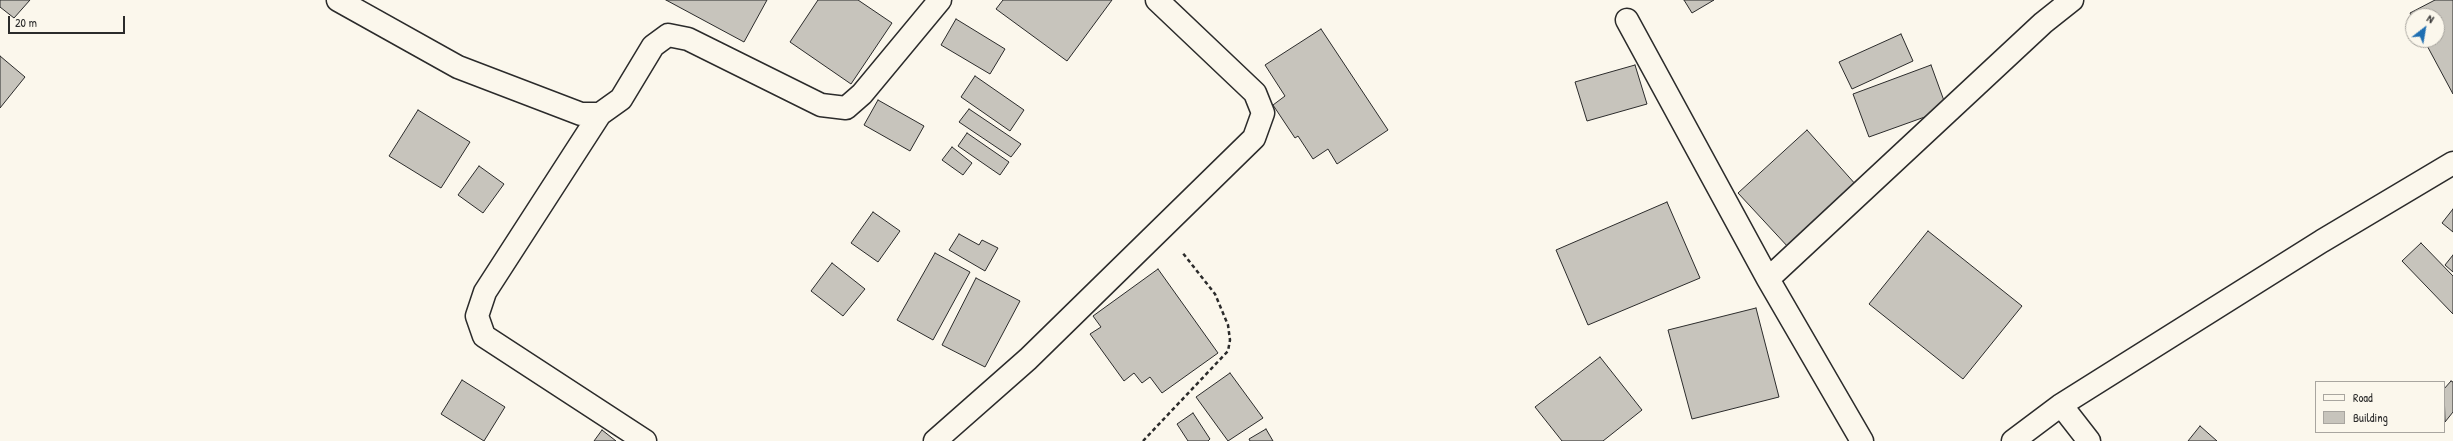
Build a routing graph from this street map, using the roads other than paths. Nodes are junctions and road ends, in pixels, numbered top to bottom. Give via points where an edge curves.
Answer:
1 (338, 0) edge
2 (940, 0) edge
3 (1157, 0) edge
4 (2072, 0) edge
5 (1626, 20) dead end
6 (600, 114) junction
7 (2453, 163) edge
8 (1768, 279) junction
9 (2060, 405) junction
10 (646, 441) edge
11 (935, 441) edge
12 (1862, 441) edge
13 (2013, 441) edge
14 (2089, 441) edge

1 - 6 street via 458,67 581,114
2 - 6 street via 862,94 846,108 821,105 688,39 668,34 653,46 621,99
3 - 11 street via 1256,93 1263,113 1254,138 1028,359
4 - 8 street via 2037,28
5 - 8 street
6 - 10 street via 485,292 477,316 484,336
7 - 9 street via 2322,241
8 - 12 street
9 - 13 street
9 - 14 street

